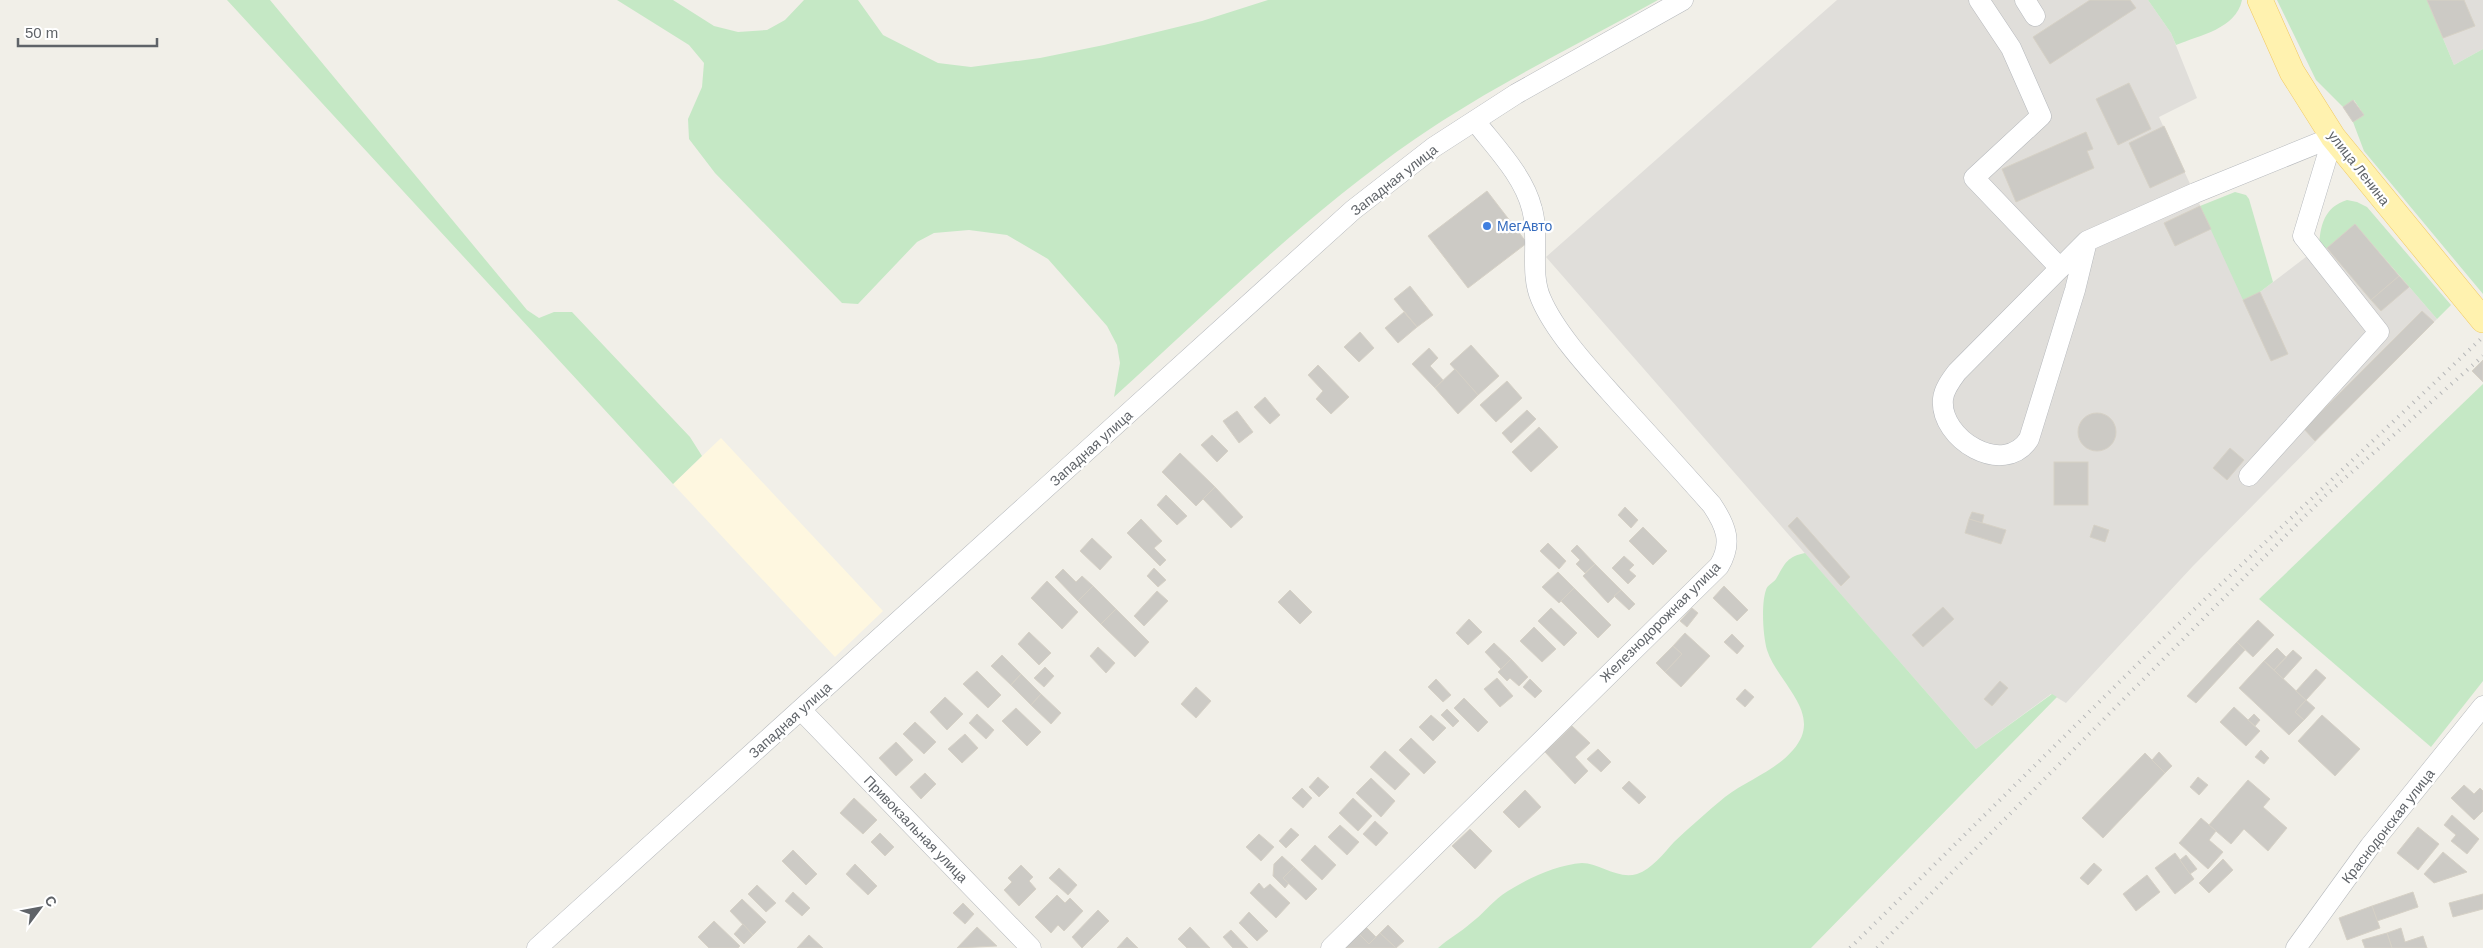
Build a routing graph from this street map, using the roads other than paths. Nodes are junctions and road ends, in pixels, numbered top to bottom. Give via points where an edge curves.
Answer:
1 (1683, 0) edge
2 (1980, 0) edge
3 (2260, 0) edge
4 (1475, 121) junction
5 (2334, 137) junction
6 (2087, 241) junction
7 (2060, 268) junction
8 (2483, 320) edge
9 (2250, 476) dead end
10 (2483, 706) edge
11 (801, 710) junction
12 (537, 948) edge
13 (1031, 948) edge
14 (1331, 948) edge
15 (2296, 948) edge

1 - 4 street, Западная улица via 1516,94
2 - 7 street via 2011,48 2041,116 1974,178
3 - 5 main road, улица Ленина via 2292,72
4 - 11 street, Западная улица via 1434,147 1353,210
4 - 14 street, Железнодорожная улица via 1520,182 1532,209 1537,284 1550,316 1588,368 1712,505 1724,524 1728,542 1719,566
5 - 6 street
5 - 8 main road, улица Ленина
5 - 9 street via 2303,236 2379,332
6 - 7 street
6 - 7 street via 2029,439 2015,453 1994,455 1979,451 1966,443 1949,423 1942,408 1947,386
10 - 15 street, Краснодонская улица via 2370,846
11 - 12 street, Западная улица
11 - 13 street, Привокзальная улица

